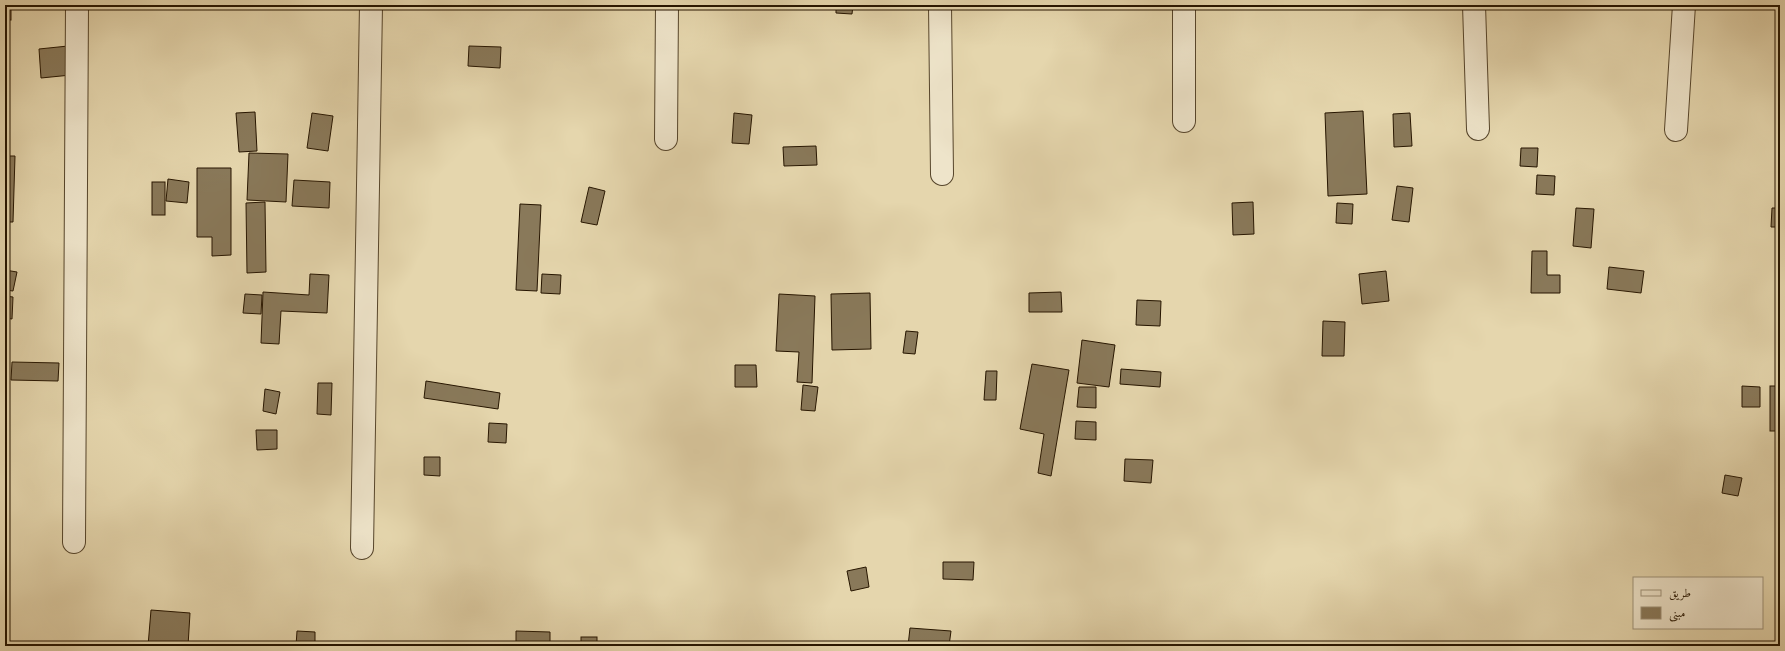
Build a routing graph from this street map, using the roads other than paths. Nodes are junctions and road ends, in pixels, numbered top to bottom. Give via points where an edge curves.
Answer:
1 (76, 5) edge
2 (372, 5) edge
3 (666, 5) edge
4 (940, 5) edge
5 (1184, 5) edge
6 (1474, 5) edge
7 (1684, 5) edge
8 (1184, 121) dead end
9 (1478, 129) dead end
10 (1676, 130) dead end
11 (666, 139) dead end
12 (942, 174) dead end
13 (74, 542) dead end
14 (362, 548) dead end

1 - 13 street
2 - 14 street
3 - 11 street
4 - 12 street
5 - 8 street
6 - 9 street
7 - 10 street

